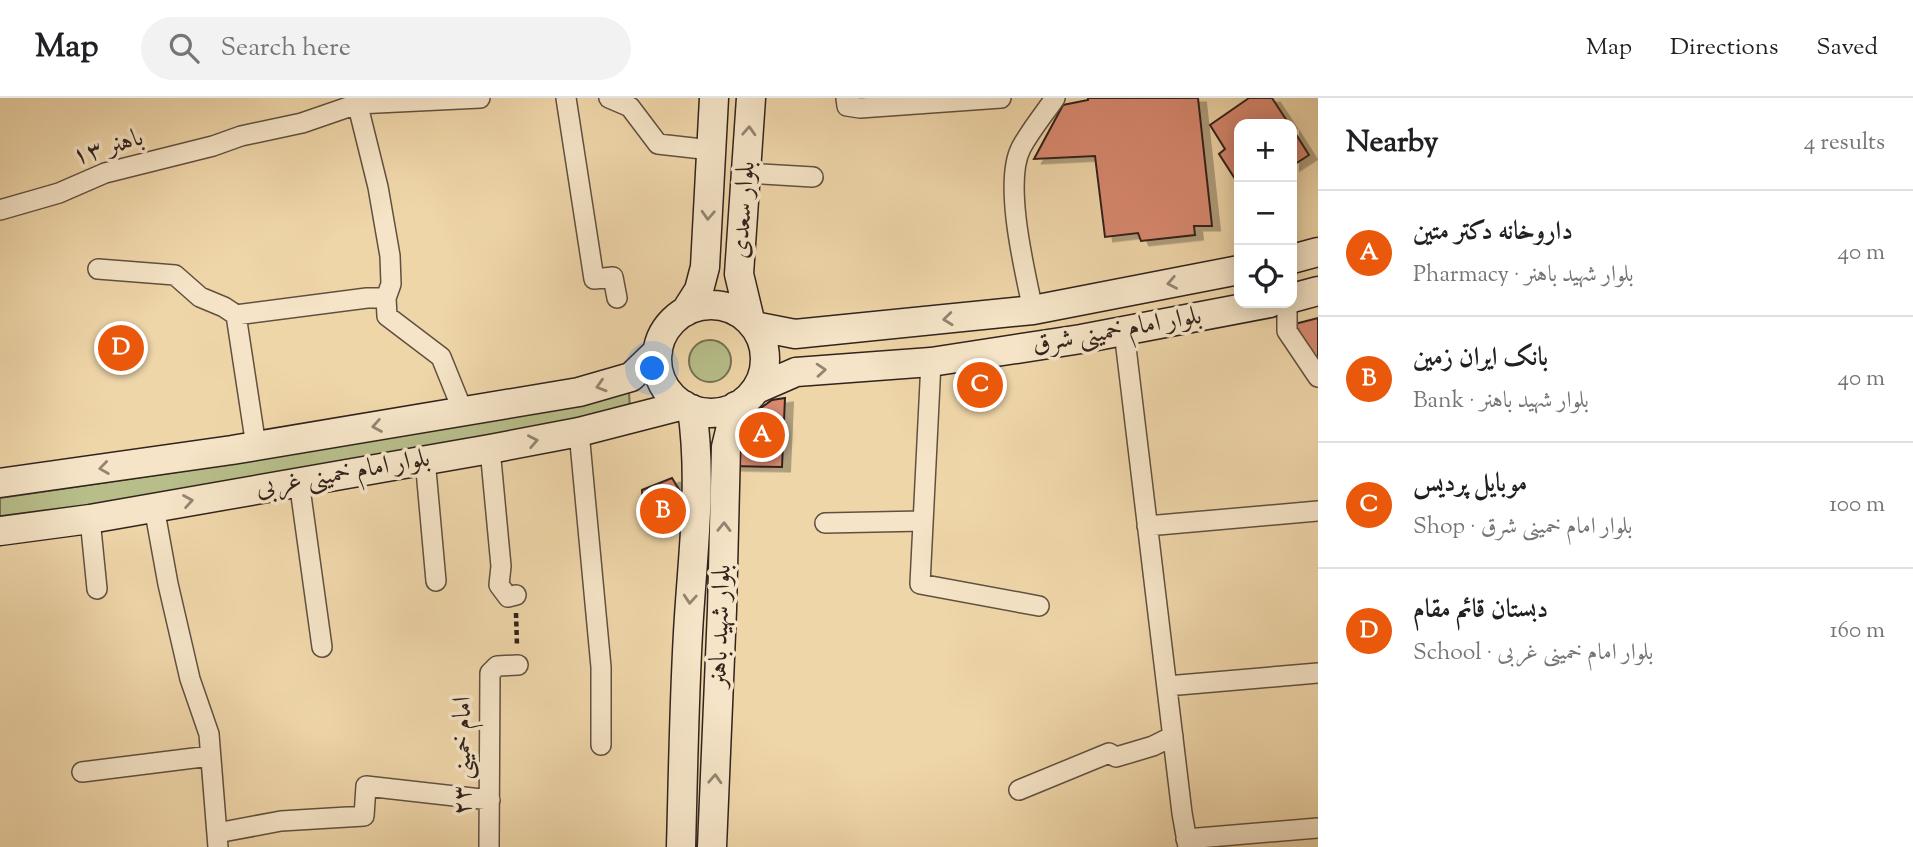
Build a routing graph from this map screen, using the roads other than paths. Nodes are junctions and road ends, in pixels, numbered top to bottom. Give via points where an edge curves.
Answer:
1 (480, 98) edge
2 (566, 98) edge
3 (609, 98) edge
4 (714, 98) edge
5 (751, 98) edge
6 (846, 98) edge
7 (1001, 98) edge
8 (1055, 98) edge
9 (356, 101) edge
10 (711, 150) junction
11 (747, 173) junction
12 (813, 177) dead end
13 (0, 210) edge
14 (1318, 252) edge
15 (1297, 258) edge
16 (98, 269) dead end
17 (1234, 271) edge
18 (1318, 291) edge
19 (1297, 297) edge
20 (386, 298) junction
21 (617, 298) dead end
22 (1244, 308) edge
23 (1287, 308) edge
24 (1033, 310) junction
25 (685, 312) junction
26 (236, 315) junction
27 (752, 323) junction
28 (1124, 331) junction
29 (657, 351) junction
30 (931, 362) junction
31 (1318, 377) edge
32 (746, 397) junction
33 (688, 407) junction
34 (460, 412) junction
35 (579, 432) junction
36 (256, 446) junction
37 (490, 449) junction
38 (425, 459) junction
39 (299, 481) junction
40 (0, 483) edge
41 (154, 507) junction
42 (1318, 511) edge
43 (90, 519) junction
44 (923, 521) junction
45 (825, 523) dead end
46 (1147, 526) junction
47 (0, 531) edge
48 (436, 581) dead end
49 (97, 589) dead end
50 (516, 595) road end
51 (1039, 606) dead end
52 (322, 647) dead end
53 (518, 665) road end
54 (1318, 673) edge
55 (1167, 686) junction
56 (1173, 736) junction
57 (601, 746) dead end
58 (210, 756) junction
59 (82, 772) dead end
60 (1019, 790) dead end
61 (490, 800) junction
62 (1318, 828) edge
63 (217, 840) edge
64 (1187, 843) edge
65 (489, 847) edge
66 (681, 847) edge
67 (712, 847) edge

1 - 9 street, باهنر ۱۳
2 - 21 street via 594,279 613,277
3 - 10 street via 630,107 658,144
4 - 10 main road, بلوار سعدی
11 -> 5 main road, بلوار سعدی
6 - 7 street via 847,106 860,108
8 - 24 street via 1020,149 1014,178 1019,240
9 - 13 street, باهنر ۱۳ via 302,123 105,173 59,193
9 - 20 street via 388,244 391,284
10 -> 25 main road, بلوار سعدی via 705,267 699,290
11 - 12 street
11 - 27 main road, بلوار سعدی via 739,274
14 - 15 main road
16 - 26 street via 175,275 200,297
17 -> 24 main road, بلوار امام خمینی شرق
18 - 19 main road
20 - 26 street
20 - 34 street via 387,316 441,358
22 - 28 main road, بلوار امام خمینی شرق
23 - 31 street via 1287,331
24 -> 27 main road, بلوار امام خمینی شرق via 795,334
25 - 27 main road via 717,305 735,310
25 - 29 main road via 671,321
26 - 36 street
27 - 32 main road via 766,354 764,372
28 - 30 main road, بلوار امام خمینی شرق
28 - 46 street
29 - 33 main road via 663,383
29 -> 34 main road, بلوار امام خمینی غربی via 631,377 579,392
32 -> 30 main road, بلوار امام خمینی شرق via 796,372
30 - 44 street
32 - 33 main road via 726,411 708,413
67 -> 32 main road, بلوار شهید باهنر via 726,447
33 - 35 main road, بلوار امام خمینی غربی
33 -> 66 main road, بلوار شهید باهنر via 697,445 697,495
34 -> 36 main road, بلوار امام خمینی غربی
37 -> 35 main road, بلوار امام خمینی غربی
35 - 57 street via 601,667
36 -> 40 main road, بلوار امام خمینی غربی
37 - 38 main road, بلوار امام خمینی غربی
37 - 50 street via 499,585 508,597
38 - 39 main road, بلوار امام خمینی غربی
38 - 48 street
41 -> 39 main road, بلوار امام خمینی غربی
39 - 52 street
41 - 43 main road, بلوار امام خمینی غربی
41 - 58 street via 190,679 209,734
42 - 46 street
43 - 47 main road, بلوار امام خمینی غربی
43 - 49 street
44 - 45 street
44 - 51 street via 920,584
46 - 55 street
53 - 61 street, امام خمینی ۲۳ via 498,666 490,673
54 - 55 street
55 - 56 street
56 - 60 street via 1116,757 1110,753
56 - 64 street
58 - 59 street
58 - 63 street
61 - 63 street via 366,786 364,816 281,821
61 - 65 street, امام خمینی ۲۳
62 - 64 street

